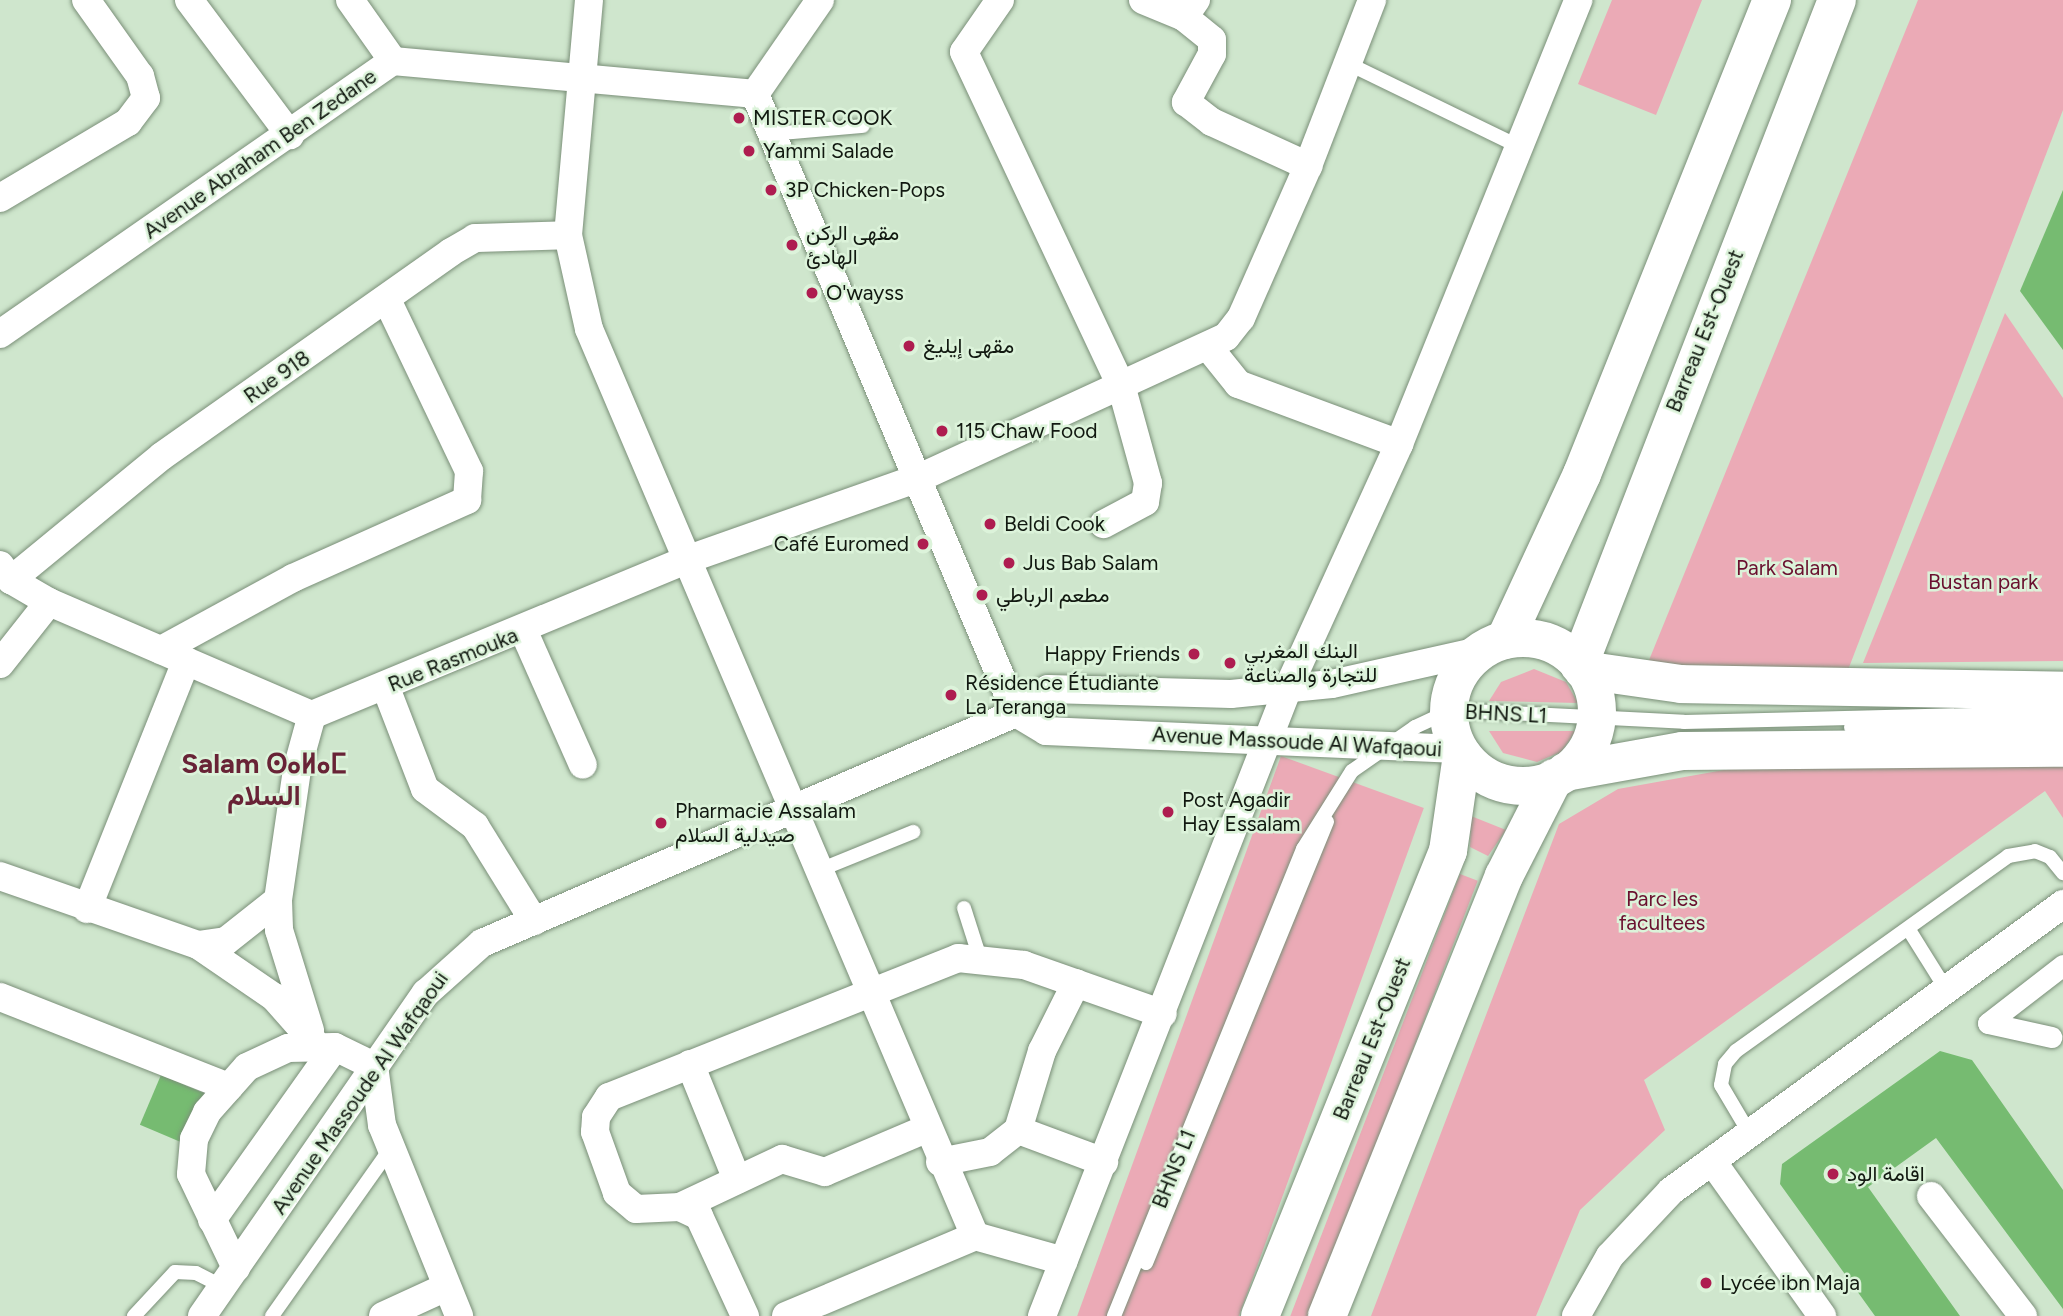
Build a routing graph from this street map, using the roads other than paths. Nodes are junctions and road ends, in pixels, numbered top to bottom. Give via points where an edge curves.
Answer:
1 (86, 0) edge
2 (189, 0) edge
3 (350, 0) edge
4 (589, 0) edge
5 (820, 0) edge
6 (1000, 0) edge
7 (1143, 0) edge
8 (1372, 0) edge
9 (1578, 0) edge
10 (1772, 0) edge
11 (1837, 0) edge
12 (1190, 9) edge
13 (393, 61) junction
14 (1347, 63) junction
15 (582, 75) junction
16 (755, 94) junction
17 (863, 126) dead end
18 (771, 134) junction
19 (290, 135) junction
20 (1522, 148) junction
21 (1308, 166) junction
22 (0, 198) edge
23 (568, 235) junction
24 (387, 300) junction
25 (0, 334) edge
26 (1210, 349) junction
27 (1121, 385) junction
28 (1399, 444) junction
29 (919, 478) junction
30 (1104, 524) dead end
31 (683, 561) junction
32 (5, 573) edge
33 (49, 603) junction
34 (524, 632) junction
35 (1492, 645) junction
36 (174, 655) junction
37 (0, 664) edge
38 (1581, 668) junction
39 (386, 688) junction
40 (1288, 688) junction
41 (2063, 691) edge
42 (1016, 713) junction
43 (2063, 713) edge
44 (312, 715) junction
45 (1597, 722) junction
46 (2063, 724) edge
47 (1455, 734) junction
48 (1271, 740) junction
49 (1390, 748) junction
50 (2063, 748) edge
51 (583, 765) dead end
52 (1560, 775) junction
53 (791, 812) junction
54 (913, 832) dead end
55 (817, 871) junction
56 (2063, 873) edge
57 (0, 876) edge
58 (278, 900) junction
59 (2063, 904) edge
60 (964, 908) dead end
61 (87, 909) junction
62 (534, 921) junction
63 (1909, 930) junction
64 (198, 945) junction
65 (980, 958) junction
66 (2063, 965) edge
67 (1076, 983) junction
68 (1944, 986) junction
69 (869, 992) junction
70 (0, 997) edge
71 (1163, 1014) junction
72 (2051, 1037) dead end
73 (324, 1045) junction
74 (690, 1064) junction
75 (374, 1066) junction
76 (229, 1087) junction
77 (926, 1129) junction
78 (1747, 1129) junction
79 (1018, 1130) junction
80 (391, 1149) junction
81 (1712, 1161) junction
82 (940, 1162) junction
83 (1104, 1162) junction
84 (737, 1180) junction
85 (1931, 1196) dead end
86 (680, 1207) junction
87 (212, 1220) junction
88 (975, 1236) junction
89 (1064, 1261) junction
90 (446, 1287) junction
91 (221, 1297) edge
92 (134, 1316) edge
93 (272, 1316) edge
94 (383, 1316) edge
95 (459, 1316) edge
96 (745, 1316) edge
97 (786, 1316) edge
98 (1042, 1316) edge
99 (1114, 1316) edge
100 (1124, 1316) edge
101 (1260, 1316) edge
102 (1327, 1316) edge
103 (1576, 1316) edge
104 (1822, 1316) edge
105 (2023, 1316) edge

1 - 22 street via 140,76 146,98 128,122
2 - 19 street
3 - 13 street
4 - 15 street
5 - 16 street
6 - 27 street via 964,52
7 - 12 street
8 - 14 street
9 - 20 street
10 - 35 main road via 1582,474
11 - 38 main road, Barreau Est-Ouest
12 - 21 street via 1212,40 1212,54 1186,102 1212,122
13 - 15 street, Avenue Abraham Ben Zedane
13 - 19 street, Avenue Abraham Ben Zedane
14 - 20 lane
14 - 21 street
15 - 16 street, Avenue Abraham Ben Zedane
15 - 23 street
16 - 18 street
17 - 18 lane
18 - 29 street
19 - 25 street, Avenue Abraham Ben Zedane
20 - 28 street
21 - 26 street via 1241,318
23 - 24 street, Rue 918 via 475,238
23 - 31 street via 589,328
24 - 32 street, Rue 918 via 162,456
24 - 36 street via 469,471 467,500 292,578
26 - 27 street, Rue Rasmouka
26 - 28 street via 1238,384
27 - 29 street, Rue Rasmouka
27 - 30 street via 1148,492 1145,502
28 - 40 street
29 - 31 street, Rue Rasmouka
29 - 42 street
31 - 34 street, Rue Rasmouka
31 - 53 street
32 - 33 street
33 - 36 street
33 - 37 street
34 - 39 street, Rue Rasmouka
34 - 51 street
35 - 38 main road via 1538,639
35 - 40 street, Avenue Massoude Al Wafqaoui
35 - 47 main road, Barreau Est-Ouest via 1453,685
36 - 44 street
36 - 61 street
38 - 41 main road via 1681,684
38 - 45 main road
39 - 44 street, Rue Rasmouka
39 - 62 street via 425,789 475,826
40 - 42 street, Avenue Massoude Al Wafqaoui via 1231,694 1061,685
40 - 48 street
42 - 48 street, Avenue Massoude Al Wafqaoui via 1046,731
42 - 53 street, Avenue Massoude Al Wafqaoui
43 - 45 lane, BHNS L1
44 - 58 street via 297,769
45 - 46 lane, BHNS L1 via 1682,730
45 - 47 lane, BHNS L1
45 - 52 main road
47 - 49 street, Avenue Massoude Al Wafqaoui
47 - 49 lane, BHNS L1
47 - 52 main road via 1498,782 1539,785
47 - 101 main road, Barreau Est-Ouest via 1448,851
48 - 49 street, Avenue Massoude Al Wafqaoui
48 - 71 street
49 - 99 lane, BHNS L1 via 1352,771 1303,849
49 - 100 lane, BHNS L1 via 1360,773 1328,818
50 - 52 main road via 1682,751
52 - 102 main road via 1504,876
53 - 55 street
53 - 62 street, Avenue Massoude Al Wafqaoui
54 - 55 lane
55 - 69 street
56 - 63 lane via 2050,857 2035,851 2008,856
57 - 61 street
58 - 64 street via 226,941
58 - 73 street via 279,930
59 - 68 street
60 - 65 lane
61 - 64 street
62 - 75 street, Avenue Massoude Al Wafqaoui via 451,965
63 - 68 lane
63 - 78 lane via 1725,1064 1721,1085
64 - 73 street via 274,997
65 - 67 street
65 - 69 street via 940,962
66 - 72 street via 1989,1023
67 - 71 street
67 - 79 street via 1042,1051
68 - 78 street
69 - 74 street
69 - 77 street
70 - 76 street
71 - 83 street
73 - 75 street
73 - 76 street via 247,1067
73 - 87 street
74 - 84 street
74 - 86 street via 608,1097 596,1117 601,1153 626,1203 648,1212
75 - 80 street via 375,1099
75 - 91 street, Avenue Massoude Al Wafqaoui
76 - 87 street via 207,1112 190,1149 191,1174
77 - 82 street
77 - 84 street via 825,1172 812,1173 791,1157
78 - 81 street
79 - 82 street via 990,1152
79 - 83 street
80 - 90 street
80 - 93 lane
81 - 103 street via 1643,1218 1611,1256
81 - 104 street
82 - 88 street
83 - 89 street
84 - 86 street
85 - 105 street
86 - 96 street via 699,1216 708,1229
87 - 91 street
88 - 89 street
88 - 97 street
89 - 98 street
90 - 94 street
90 - 95 street
91 - 92 lane via 196,1273 175,1272

